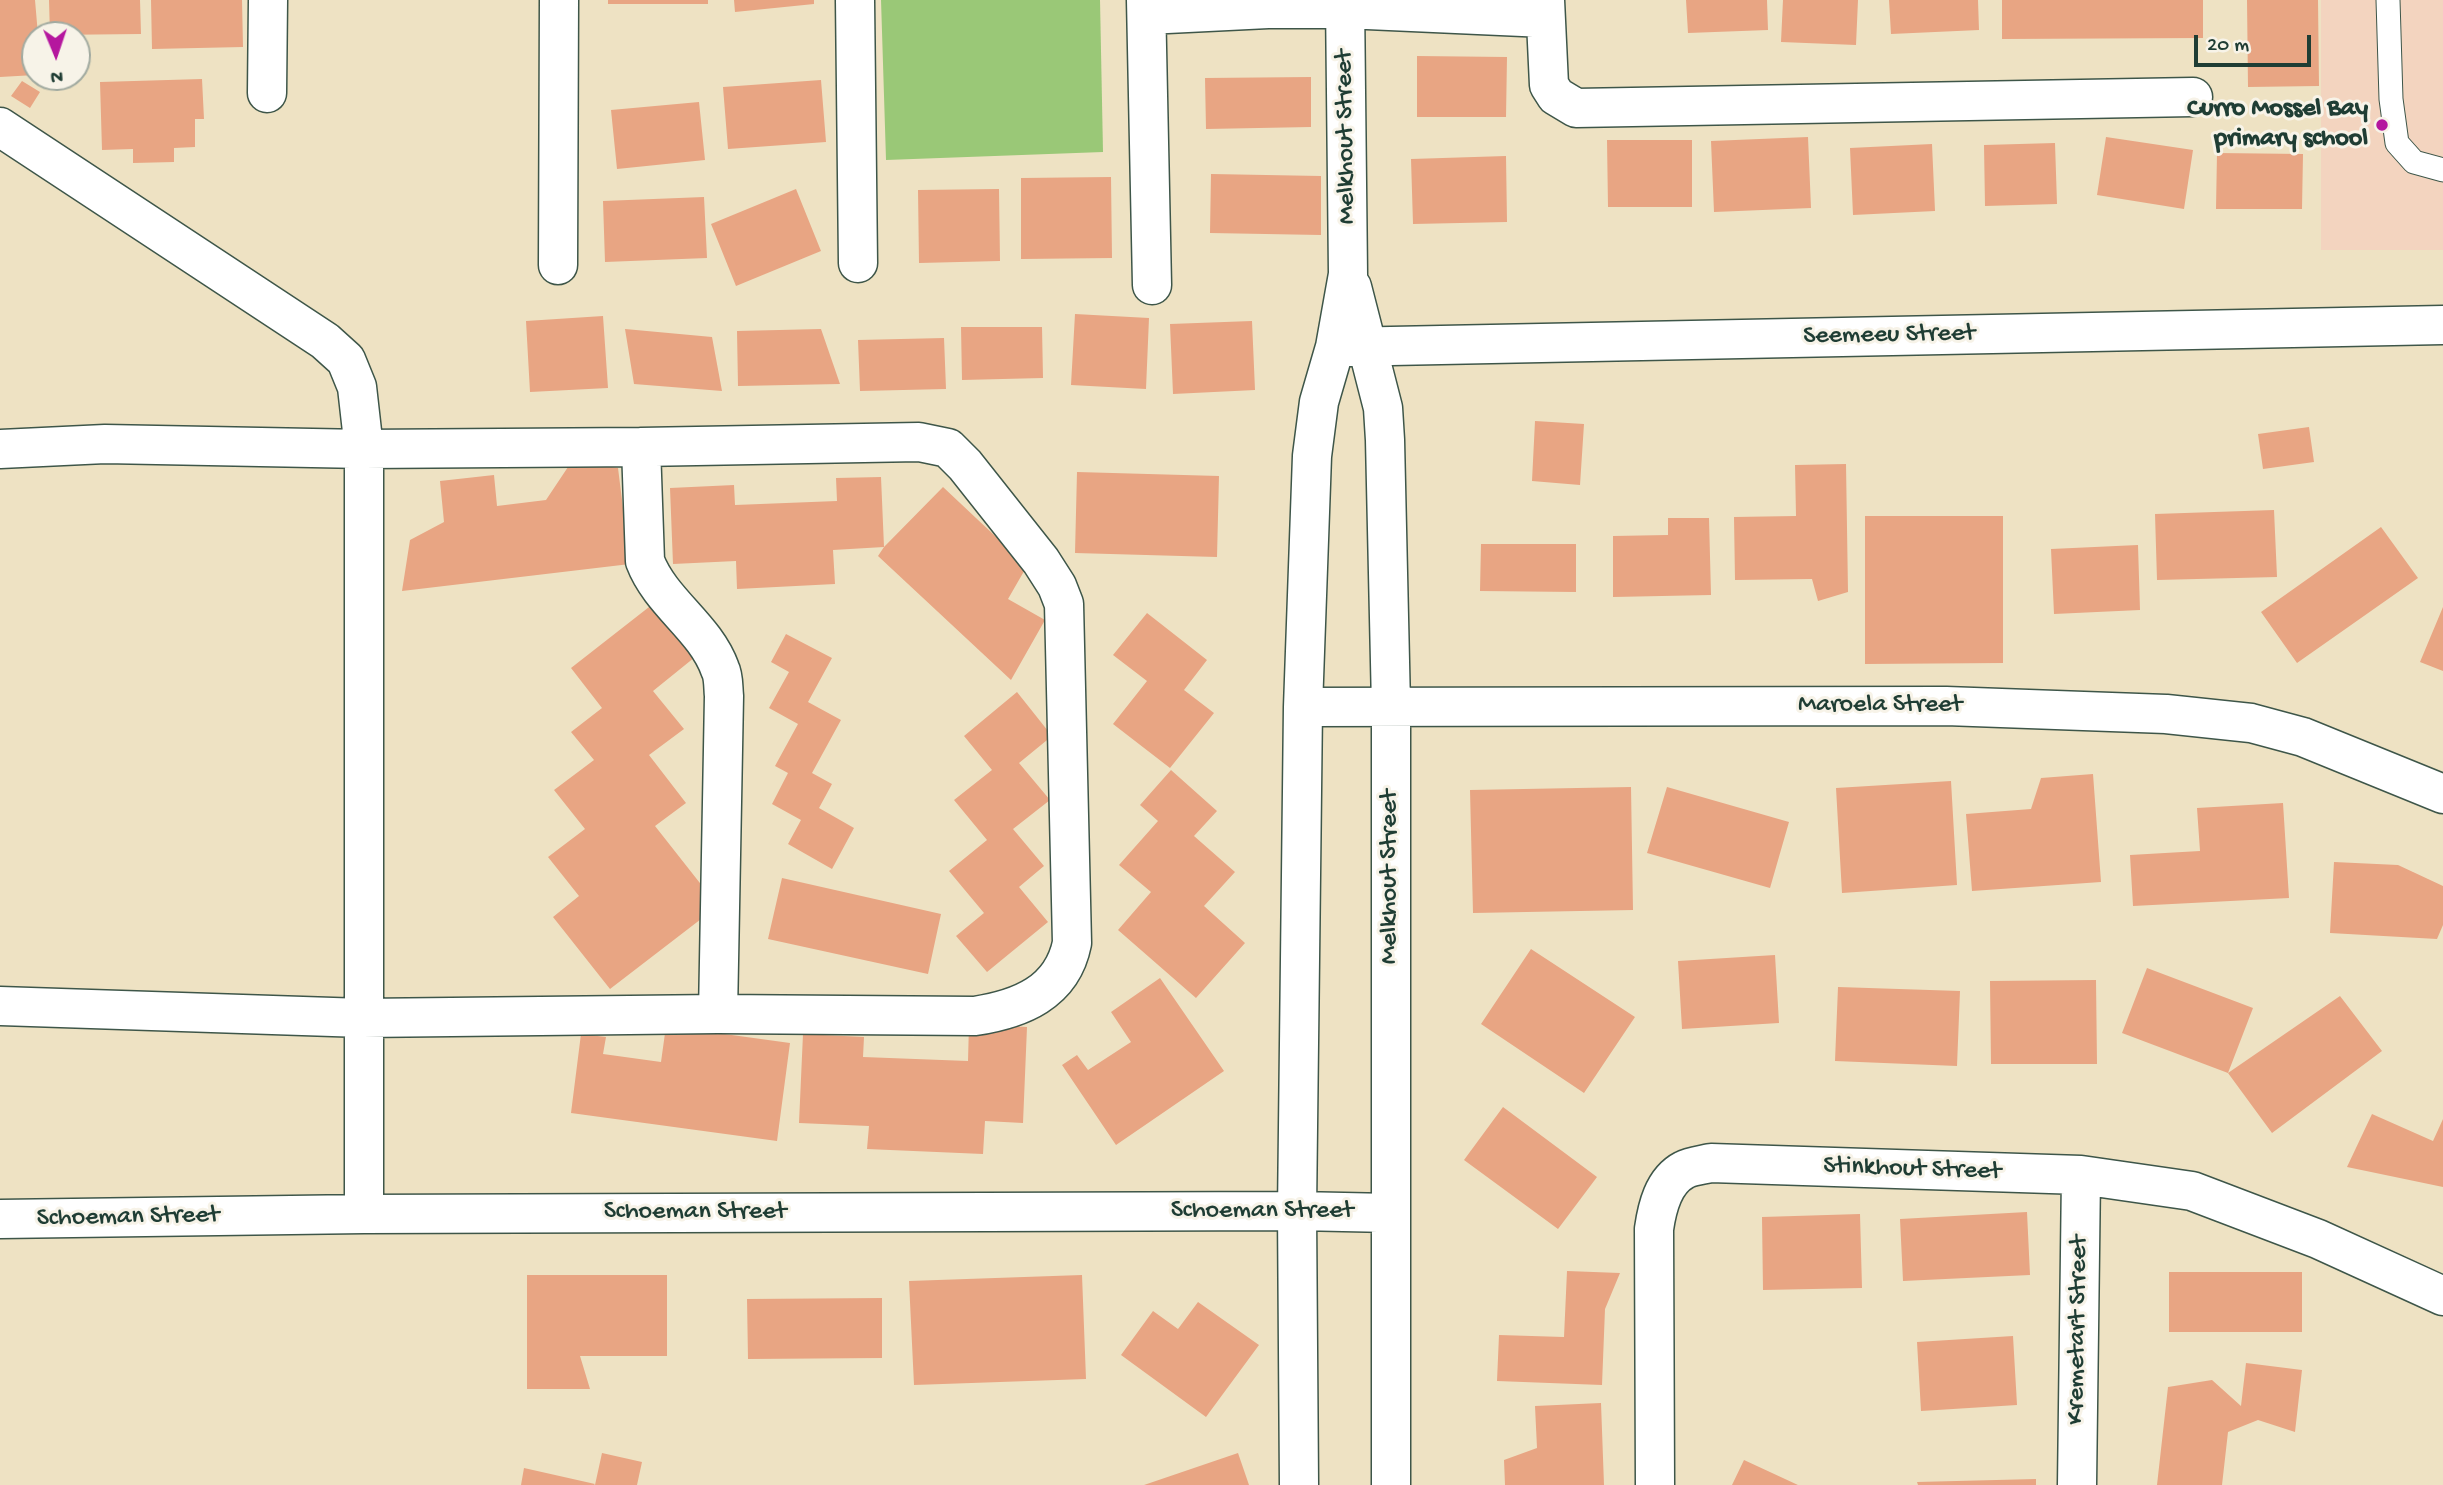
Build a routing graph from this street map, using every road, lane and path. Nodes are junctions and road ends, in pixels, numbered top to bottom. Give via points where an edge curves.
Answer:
1 (268, 0) edge
2 (559, 0) edge
3 (855, 0) edge
4 (2388, 0) edge
5 (1345, 5) edge
6 (1146, 7) edge
7 (1545, 9) edge
8 (267, 93) dead end
9 (2193, 97) dead end
10 (0, 127) edge
11 (2443, 170) edge
12 (858, 263) dead end
13 (558, 264) dead end
14 (1152, 285) dead end
15 (2443, 325) edge
16 (1351, 346) junction
17 (641, 447) junction
18 (0, 449) edge
19 (364, 449) junction
20 (1391, 706) junction
21 (1303, 707) junction
22 (2443, 794) edge
23 (0, 1006) edge
24 (718, 1014) junction
25 (363, 1018) junction
26 (2081, 1175) junction
27 (1297, 1211) junction
28 (364, 1213) junction
29 (1390, 1213) junction
30 (0, 1219) edge
31 (2443, 1296) edge
32 (1299, 1485) edge
33 (1391, 1485) edge
34 (1655, 1485) edge
35 (2077, 1485) edge

1 - 8 street
2 - 13 street
3 - 12 street
4 - 11 lane via 2397,143 2414,162
5 - 6 street
5 - 7 street
5 - 16 street, Melkhout Street
6 - 14 street
7 - 9 street via 1549,85 1556,96 1576,108
10 - 19 street via 325,341 346,360 357,387
15 - 16 street, Seemeeu Street
16 - 20 street, Melkhout Street via 1383,408
16 - 21 street via 1319,402 1312,456
17 - 19 street
17 - 24 street via 645,561 662,592 713,651 722,672
17 - 24 street via 919,442 948,448 1041,561 1064,604 1072,943 1069,960 1055,981 1004,1012 975,1016
18 - 19 street via 105,444
19 - 25 street
20 - 21 street, Maroela Street
20 - 22 street, Maroela Street via 1946,706 2166,714 2252,723 2303,737
20 - 29 street, Melkhout Street
21 - 27 street
23 - 25 street
24 - 25 street
25 - 28 street
26 - 31 street, Stinkhout Street via 2192,1191 2318,1238
26 - 34 street, Stinkhout Street via 1711,1163 1684,1170 1662,1195 1654,1229
26 - 35 street, Kremetart Street
27 - 28 street, Schoeman Street
27 - 29 street, Schoeman Street
27 - 32 street
28 - 30 street, Schoeman Street
29 - 33 street, Melkhout Street

